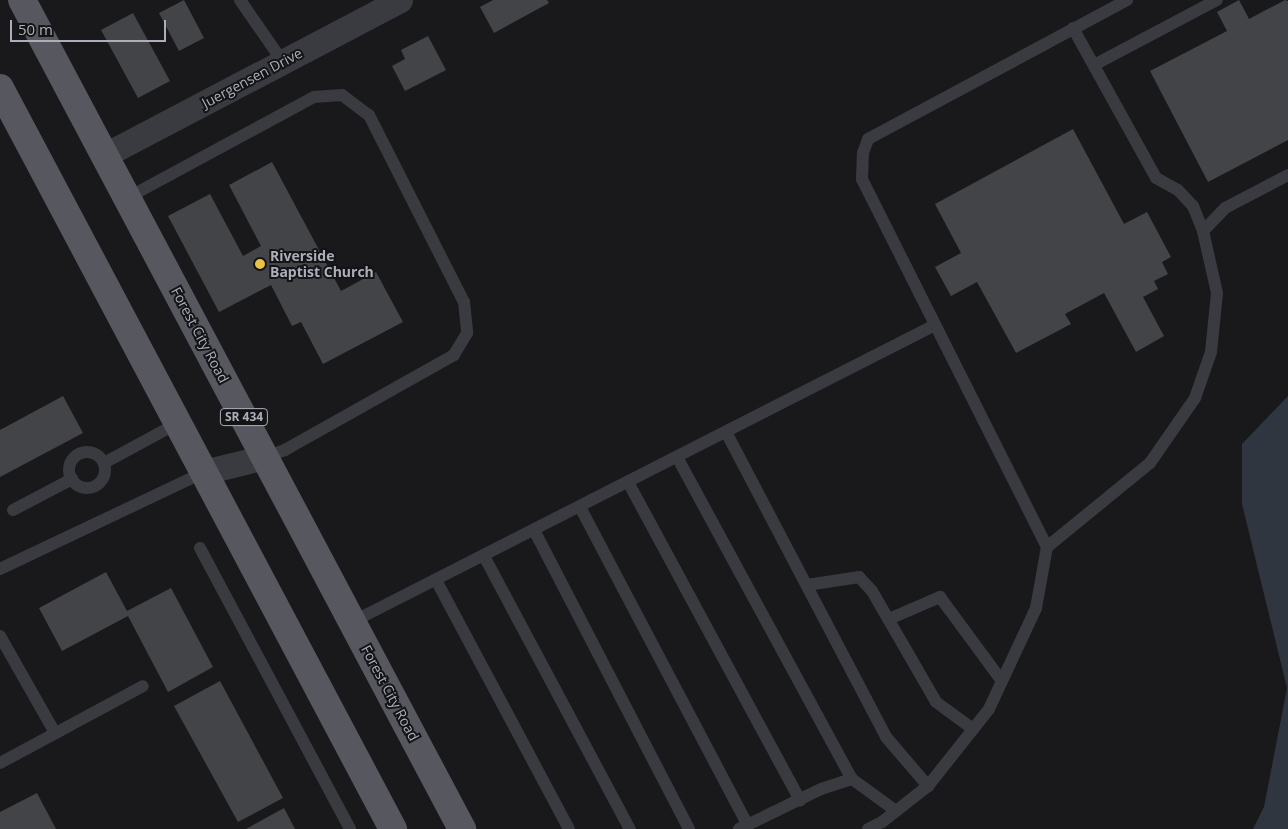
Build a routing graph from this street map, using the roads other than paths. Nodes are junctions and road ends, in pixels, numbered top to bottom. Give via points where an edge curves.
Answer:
1 (240, 0) edge
2 (400, 0) edge
3 (1126, 0) edge
4 (1217, 0) edge
5 (27, 2) edge
6 (1074, 28) junction
7 (283, 62) junction
8 (1094, 66) junction
9 (0, 88) edge
10 (105, 155) junction
11 (1288, 175) edge
12 (127, 198) junction
13 (1203, 231) junction
14 (936, 325) junction
15 (178, 423) junction
16 (726, 432) junction
17 (265, 457) junction
18 (677, 457) junction
19 (104, 463) junction
20 (204, 472) junction
21 (72, 479) junction
22 (628, 482) junction
23 (580, 506) junction
24 (13, 510) dead end
25 (534, 530) junction
26 (1047, 547) junction
27 (200, 548) dead end
28 (484, 556) junction
29 (0, 569) edge
30 (436, 580) junction
31 (807, 586) junction
32 (889, 620) junction
33 (352, 622) junction
34 (0, 636) edge
35 (1002, 681) junction
36 (143, 686) dead end
37 (973, 729) junction
38 (55, 733) junction
39 (0, 763) edge
40 (852, 779) junction
41 (928, 786) junction
42 (800, 800) junction
43 (896, 811) junction
44 (744, 827) edge
45 (350, 829) edge
46 (393, 829) edge
47 (462, 829) edge
48 (569, 829) edge
49 (630, 829) edge
50 (689, 829) edge
51 (868, 829) edge

1 - 7 lane
2 - 7 street, Juergensen Drive
3 - 6 lane
4 - 8 lane
5 - 10 main road, Forest City Road / SR 434
6 - 8 lane
6 - 14 lane via 868,139 863,153 862,178
7 - 10 street, Juergensen Drive
8 - 13 lane via 1156,178 1178,190 1193,206
9 - 15 main road
10 - 12 main road, Forest City Road / SR 434
11 - 13 lane via 1225,208
12 - 17 main road, Forest City Road / SR 434
12 - 17 lane via 314,97 342,95 369,115 464,302 467,333 454,355 285,450
13 - 26 lane via 1217,293 1211,352 1195,398 1150,463
14 - 16 lane
14 - 26 lane
15 - 19 lane
15 - 20 main road
16 - 18 lane
16 - 31 lane
17 - 20 street
17 - 33 main road, Forest City Road / SR 434
18 - 22 lane
18 - 40 lane
19 - 21 lane via 104,475 98,484 86,488
19 - 21 lane via 91,452 80,454 71,462
20 - 29 lane
20 - 46 main road
21 - 24 lane
22 - 23 lane
22 - 42 lane
23 - 25 lane
23 - 44 lane
25 - 28 lane
25 - 50 lane
26 - 35 lane via 1036,608
27 - 45 lane
28 - 30 lane
28 - 49 lane
30 - 33 lane
30 - 48 lane
31 - 32 lane via 859,577 872,591
31 - 41 lane via 886,737
32 - 35 lane via 940,597
32 - 37 lane via 936,702
33 - 47 main road, Forest City Road / SR 434
34 - 38 lane
35 - 37 lane via 989,709
36 - 38 lane
37 - 41 lane
38 - 39 lane
40 - 42 lane
40 - 43 lane
41 - 43 lane
42 - 44 lane
43 - 51 lane

